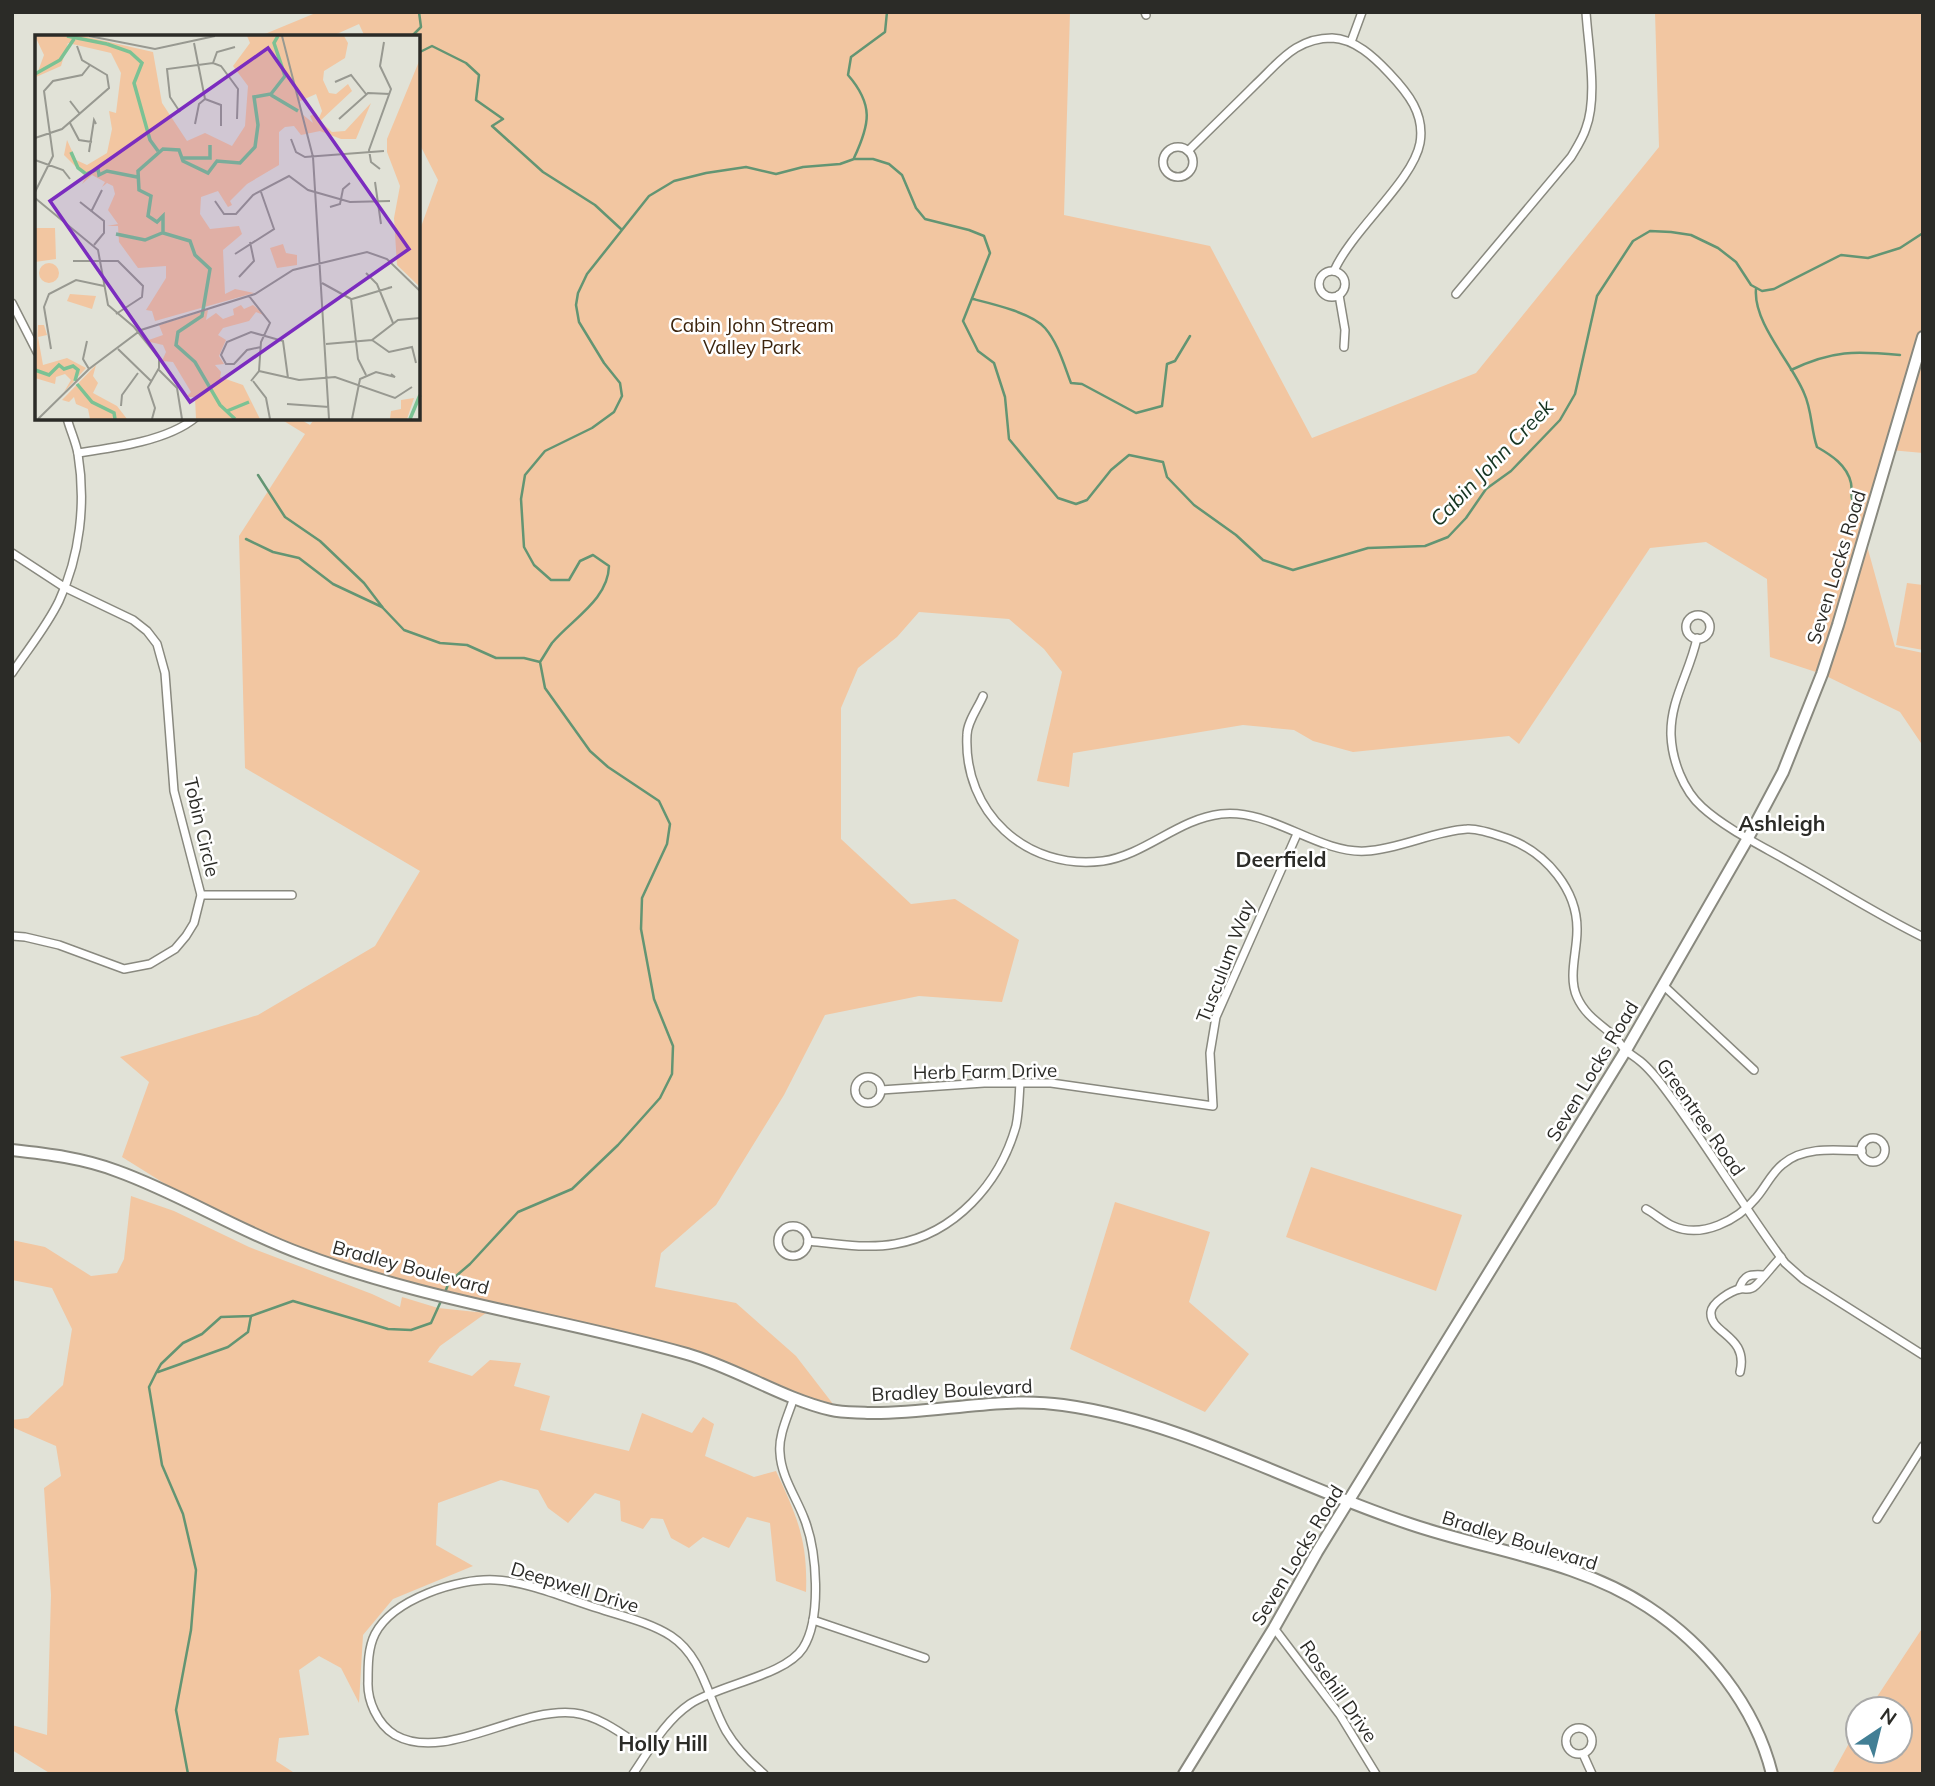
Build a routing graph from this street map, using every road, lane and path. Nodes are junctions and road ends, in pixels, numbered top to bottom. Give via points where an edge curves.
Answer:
1 (1362, 12) edge
2 (1586, 12) edge
3 (1351, 42) junction
4 (1188, 151) junction
5 (1334, 271) junction
6 (1456, 294) dead end
7 (1339, 295) junction
8 (12, 303) edge
9 (1923, 338) edge
10 (1344, 347) dead end
11 (35, 348) edge
12 (68, 420) edge
13 (192, 420) edge
14 (78, 453) junction
15 (12, 553) edge
16 (64, 587) junction
17 (1697, 638) dead end
18 (12, 673) edge
19 (983, 696) dead end
20 (1297, 834) junction
21 (1748, 838) junction
22 (201, 895) junction
23 (292, 895) dead end
24 (12, 936) edge
25 (1923, 937) edge
26 (1664, 986) junction
27 (1626, 1050) junction
28 (1755, 1070) dead end
29 (1020, 1083) junction
30 (881, 1090) dead end
31 (1213, 1106) joint
32 (12, 1150) edge
33 (1862, 1152) dead end
34 (1745, 1208) junction
35 (1646, 1209) dead end
36 (808, 1241) junction
37 (1781, 1257) junction
38 (1763, 1275) junction
39 (1739, 1289) junction
40 (1923, 1355) edge
41 (1740, 1372) dead end
42 (794, 1397) junction
43 (1923, 1446) edge
44 (1349, 1502) junction
45 (1877, 1519) dead end
46 (813, 1620) junction
47 (1275, 1628) junction
48 (925, 1658) dead end
49 (709, 1693) junction
50 (648, 1751) junction
51 (1583, 1754) dead end
52 (633, 1774) edge
53 (764, 1774) edge
54 (1184, 1774) edge
55 (1376, 1774) edge
56 (1592, 1774) edge
57 (1772, 1774) edge

1 - 3 street
2 - 6 street via 1591,92 1588,124 1581,140
3 - 4 street via 1319,38 1296,48
3 - 5 street via 1406,90 1415,105 1419,145 1408,170 1341,254
4 - 4 street via 1175,147 1167,152 1163,165 1168,173 1177,177 1189,172 1193,163
5 - 7 street via 1346,281
5 - 7 street via 1322,275 1319,287 1327,296
7 - 10 street
8 - 11 street
9 - 21 main road, Seven Locks Road via 1822,674 1783,772
12 - 14 street
13 - 14 street via 170,433
14 - 16 street via 80,528
15 - 16 street, Tobin Circle
16 - 18 street via 47,623
16 - 22 street, Tobin Circle via 133,620 158,643 165,673 174,791
17 - 21 street via 1671,713 1675,762 1702,807
19 - 20 street, Greentree Road via 967,734 970,772 984,807 1004,832 1039,853 1079,863 1120,857 1219,814 1261,817
20 - 27 street, Greentree Road via 1365,851 1469,829 1510,840 1532,852 1565,884 1574,904 1575,994 1587,1015
20 - 31 street, Tusculum Way via 1216,1017 1210,1053
21 - 25 street
21 - 26 main road, Seven Locks Road
22 - 23 street
22 - 24 street, Tobin Circle via 186,936 175,949 150,964 124,969 59,945
26 - 27 main road, Seven Locks Road
26 - 28 street
27 - 34 street, Greentree Road via 1667,1092
27 - 44 main road, Seven Locks Road
29 - 30 street, Herb Farm Drive
29 - 31 street, Herb Farm Drive via 1051,1083
29 - 36 street via 1016,1124 1003,1160 986,1188 963,1211 926,1234 895,1244
32 - 42 main road, Bradley Boulevard via 63,1156 111,1169 285,1248 396,1284 693,1356
33 - 34 street via 1819,1150 1795,1157 1782,1164
34 - 35 street via 1714,1227 1689,1230 1674,1227
34 - 37 street, Greentree Road
36 - 36 street via 803,1229 794,1226 781,1231 778,1240 784,1253 793,1256 805,1250
37 - 38 street
37 - 40 street, Greentree Road via 1803,1279
38 - 39 street via 1754,1287
38 - 39 street via 1747,1275
39 - 41 street via 1718,1301 1711,1313 1715,1324 1740,1349
42 - 44 main road, Bradley Boulevard via 833,1410 859,1412 910,1413 1025,1402 1092,1409 1235,1453
42 - 46 street via 780,1454 811,1540
43 - 45 street
44 - 47 main road, Seven Locks Road
44 - 57 main road, Bradley Boulevard via 1556,1565 1642,1603 1675,1626 1719,1670 1755,1726
46 - 48 street
46 - 49 street via 802,1650 784,1665
47 - 54 main road, Seven Locks Road
47 - 55 street, Rosehill Drive via 1340,1715
49 - 50 street via 670,1721
49 - 50 street, Deepwell Drive via 687,1650 671,1636 544,1591 498,1580 465,1581 410,1601 385,1619 374,1635 367,1692 372,1706 384,1727 413,1743 441,1743 552,1712 577,1713 602,1722
49 - 53 street, Deepwell Drive via 736,1746
50 - 52 street
51 - 56 street

